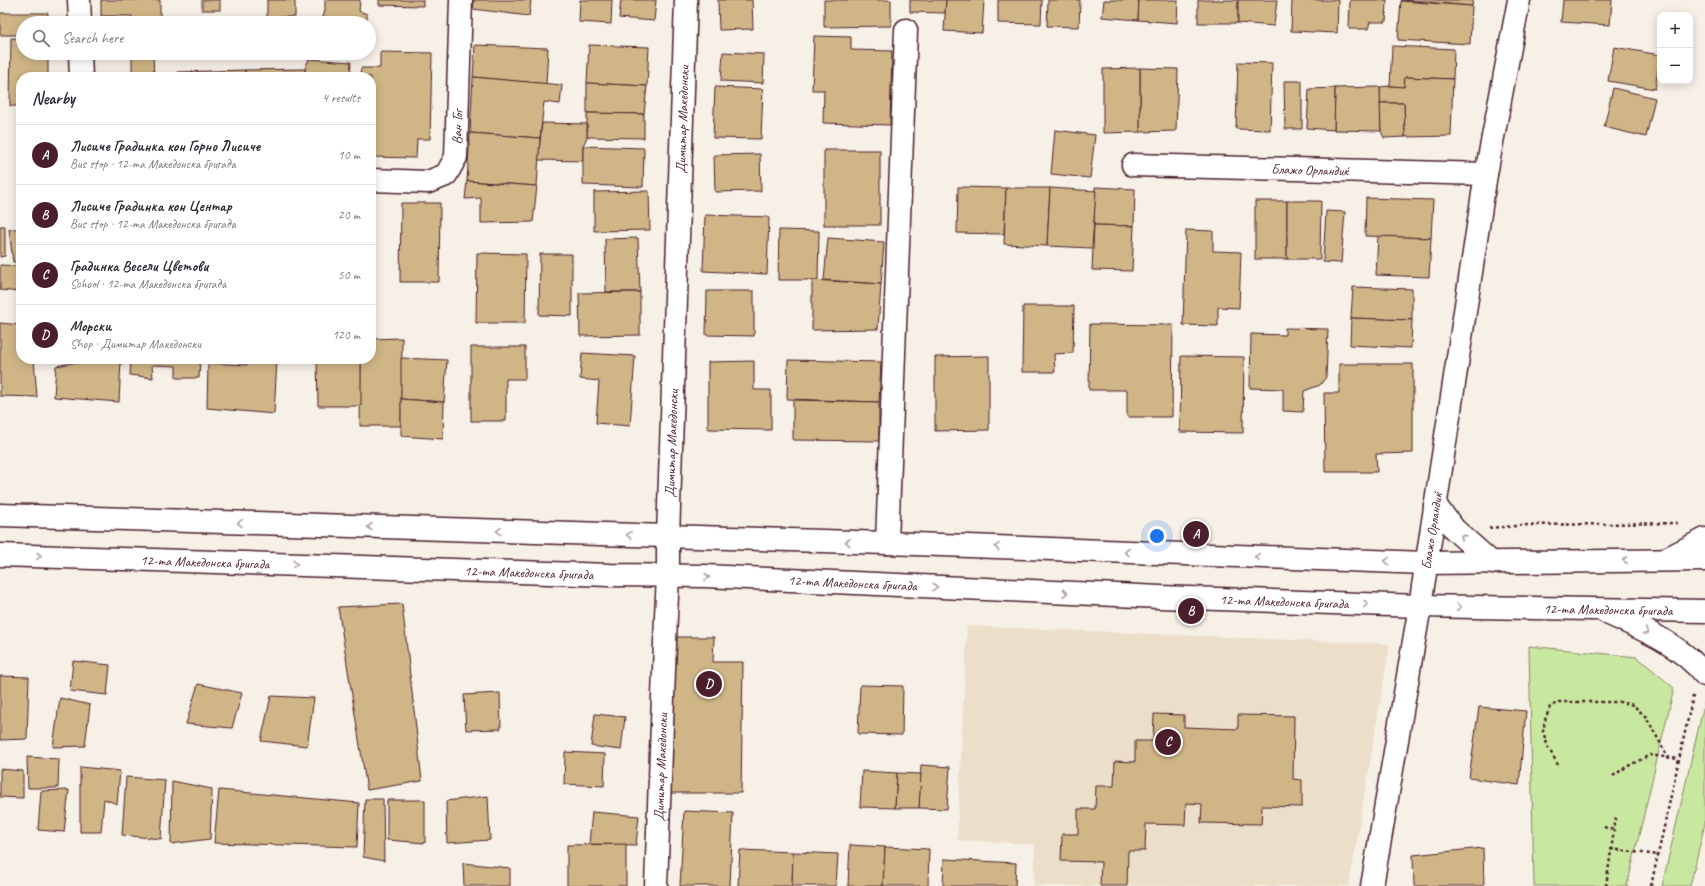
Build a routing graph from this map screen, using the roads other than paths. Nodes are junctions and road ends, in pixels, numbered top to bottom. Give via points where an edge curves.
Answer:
1 (79, 0) edge
2 (461, 0) edge
3 (686, 0) edge
4 (1519, 0) edge
5 (80, 16) edge
6 (906, 30) dead end
7 (80, 60) edge
8 (81, 72) edge
9 (1133, 164) dead end
10 (1486, 174) junction
11 (376, 180) edge
12 (1435, 505) junction
13 (0, 515) edge
14 (668, 536) junction
15 (1705, 539) edge
16 (887, 543) junction
17 (0, 555) edge
18 (1664, 559) junction
19 (1705, 560) edge
20 (1426, 563) junction
21 (1492, 563) junction
22 (668, 576) junction
23 (1420, 606) junction
24 (1598, 610) junction
25 (1705, 611) edge
26 (1698, 682) edge
27 (656, 886) edge
28 (1372, 886) edge

1 - 5 street
2 - 11 street, Ван Гог via 456,157 446,175 428,182
3 - 14 street, Димитар Македонски
4 - 10 street, Блажо Орландиќ
6 - 16 street
7 - 8 street
9 - 10 street, Блажо Орландиќ
10 - 12 street, Блажо Орландиќ
12 - 20 street, Блажо Орландиќ
21 -> 12 street via 1455,530
14 -> 13 street
16 -> 14 street
14 - 22 street, Димитар Македонски
15 - 18 street
20 -> 16 street
17 -> 22 street, 12-та Македонска бригада
18 - 19 street
18 -> 21 street
20 - 21 street
20 - 23 street, Блажо Орландиќ
22 -> 23 street, 12-та Македонска бригада via 1160,598
22 - 27 street, Димитар Македонски
23 -> 24 street, 12-та Македонска бригада
23 - 28 street, Блажо Орландиќ
24 - 25 street, 12-та Македонска бригада
24 -> 26 street via 1632,624 1687,656

